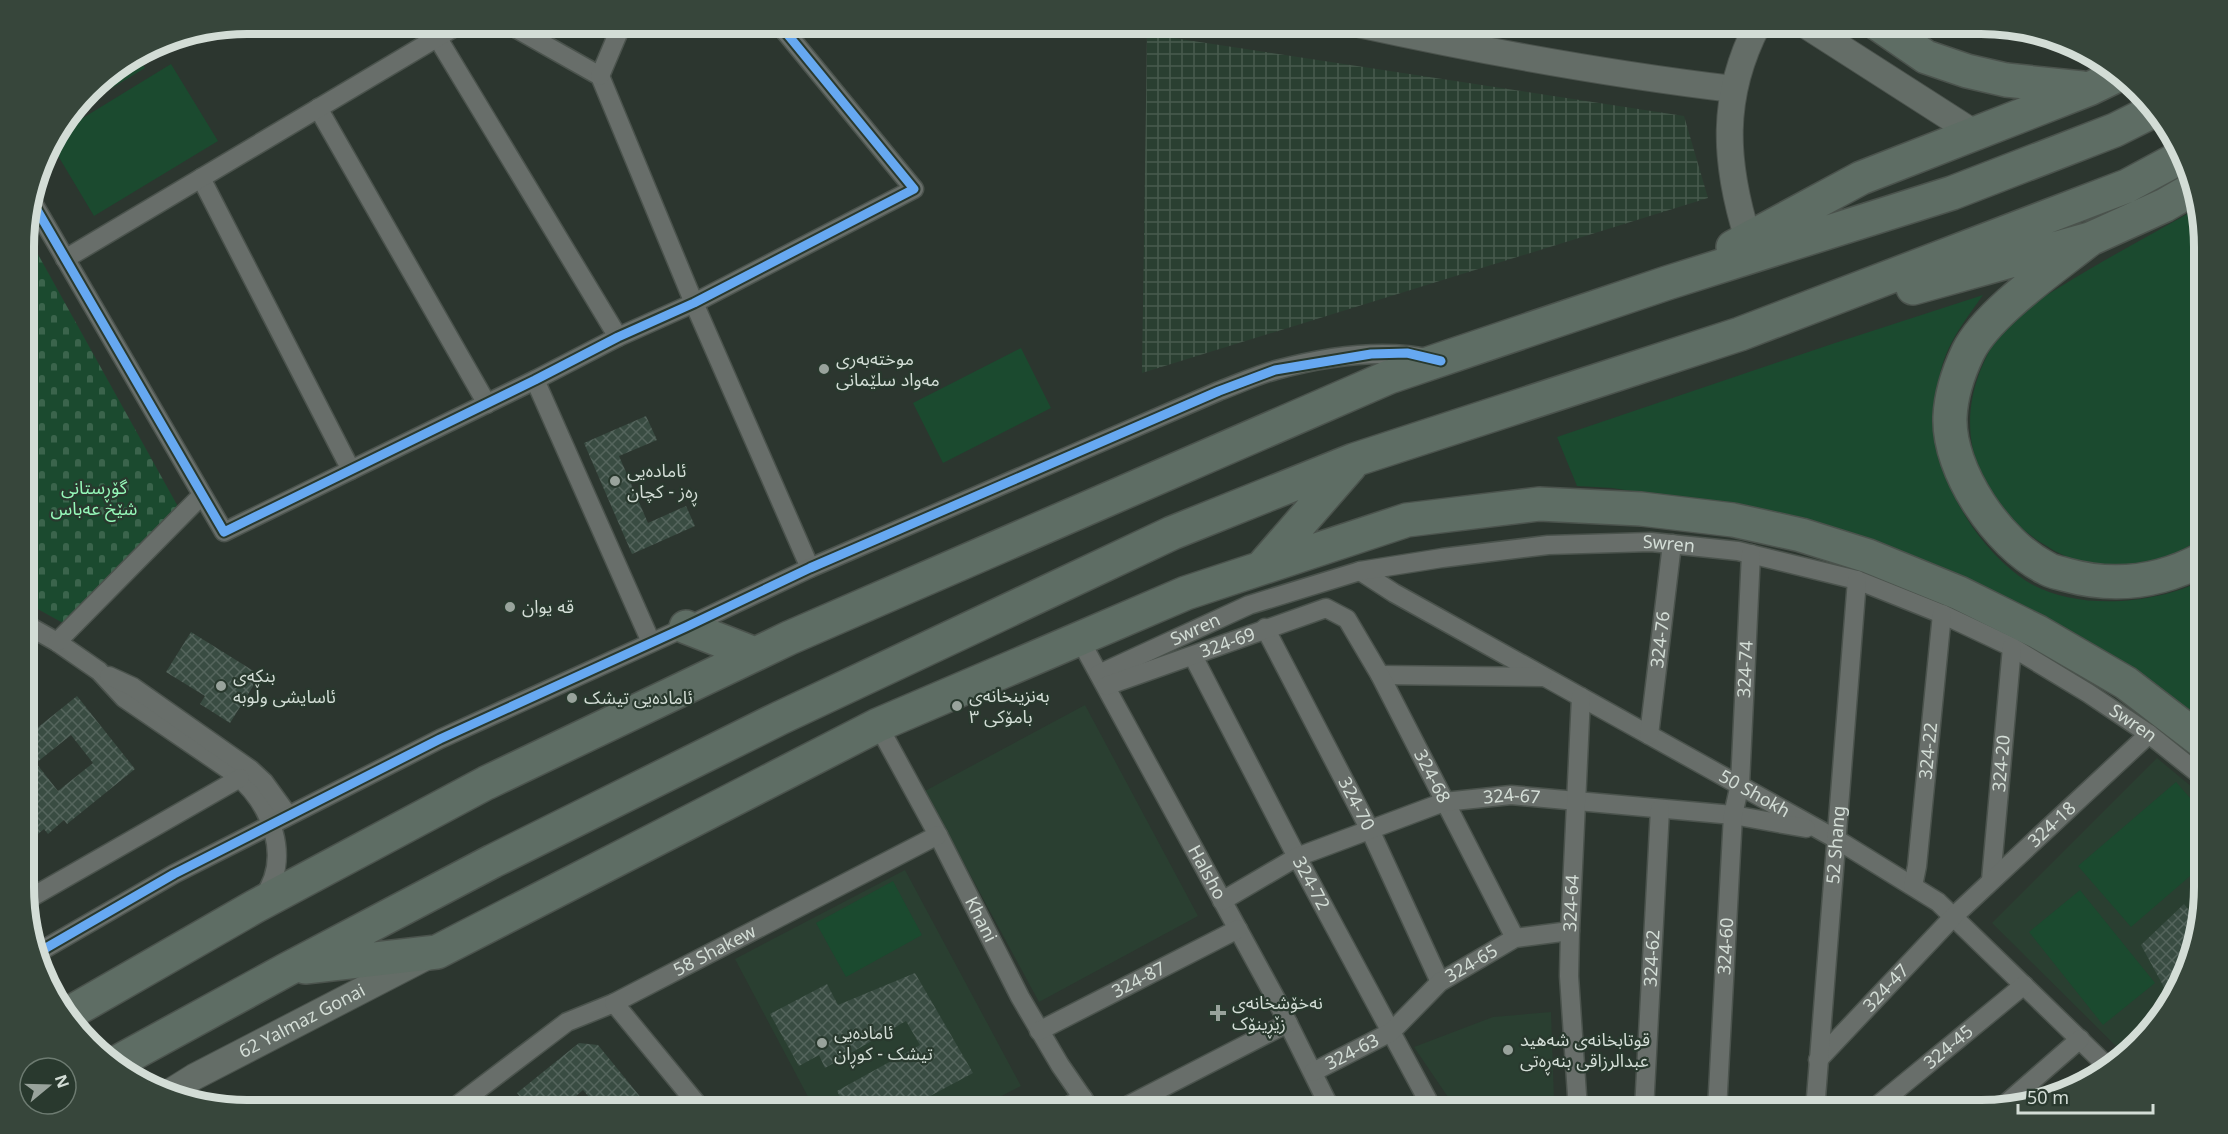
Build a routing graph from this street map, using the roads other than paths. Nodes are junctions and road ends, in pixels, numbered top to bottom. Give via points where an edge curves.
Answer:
1 (444, 34) edge
2 (526, 34) edge
3 (618, 34) edge
4 (787, 34) edge
5 (1450, 34) edge
6 (1753, 34) edge
7 (1820, 34) edge
8 (1893, 34) edge
9 (437, 38) junction
10 (600, 76) junction
11 (2110, 79) edge
12 (1733, 89) junction
13 (2089, 89) junction
14 (318, 108) junction
15 (2146, 114) edge
16 (1974, 133) junction
17 (2175, 160) edge
18 (201, 178) junction
19 (2186, 193) edge
20 (38, 211) edge
21 (1748, 239) junction
22 (2090, 239) junction
23 (65, 259) junction
24 (1667, 283) junction
25 (694, 303) junction
26 (1740, 334) junction
27 (618, 337) junction
28 (1442, 361) junction
29 (535, 380) junction
30 (487, 404) junction
31 (1354, 460) junction
32 (351, 470) junction
33 (202, 495) junction
34 (1672, 544) junction
35 (1751, 554) junction
36 (2194, 563) edge
37 (810, 568) junction
38 (1260, 568) junction
39 (1360, 571) junction
40 (1857, 580) junction
41 (1942, 614) junction
42 (1347, 619) joint
43 (686, 627) junction
44 (1265, 628) junction
45 (34, 632) edge
46 (1079, 638) junction
47 (57, 642) junction
48 (651, 642) junction
49 (2012, 646) junction
50 (755, 654) junction
51 (1193, 656) junction
52 (99, 671) junction
53 (1380, 675) junction
54 (1546, 677) junction
55 (1102, 680) junction
56 (1581, 697) junction
57 (878, 724) junction
58 (2149, 734) junction
59 (1649, 735) junction
60 (2194, 735) edge
61 (2194, 770) edge
62 (240, 778) junction
63 (1740, 784) junction
64 (1577, 801) junction
65 (1444, 802) junction
66 (1660, 809) junction
67 (288, 815) junction
68 (1733, 815) junction
69 (271, 823) junction
70 (1370, 830) junction
71 (1820, 830) junction
72 (938, 836) junction
73 (1836, 839) junction
74 (1297, 857) junction
75 (1992, 880) junction
76 (1913, 886) junction
77 (35, 894) edge
78 (1222, 901) junction
79 (254, 907) junction
80 (1954, 916) junction
81 (1238, 929) junction
82 (1570, 931) junction
83 (1515, 938) junction
84 (44, 949) edge
85 (437, 952) junction
86 (286, 970) junction
87 (1440, 982) junction
88 (2024, 985) junction
89 (614, 1003) junction
90 (75, 1011) edge
91 (1288, 1023) junction
92 (1039, 1031) junction
93 (1391, 1032) junction
94 (2080, 1040) junction
95 (123, 1059) edge
96 (1818, 1060) junction
97 (2102, 1061) edge
98 (1313, 1072) junction
99 (177, 1087) edge
100 (2014, 1097) edge
101 (464, 1100) edge
102 (689, 1100) edge
103 (1084, 1100) edge
104 (1138, 1100) edge
105 (1326, 1100) edge
106 (1428, 1100) edge
107 (1577, 1100) edge
108 (1645, 1100) edge
109 (1718, 1100) edge
110 (1816, 1100) edge
111 (1884, 1100) edge

1 - 9 street
2 - 10 street
3 - 10 street
4 - 25 street via 914,189
5 - 12 street via 1654,80
6 - 12 street
7 - 16 street
8 - 13 highway via 1926,57 1967,71 2006,81
9 - 14 street
9 - 27 street
10 - 25 street
11 - 13 highway
12 - 21 street via 1733,180
13 - 16 highway
14 - 18 street
14 - 30 street
15 - 24 highway via 1952,193
16 - 21 highway via 1861,178
17 - 26 highway via 2127,186
18 - 23 street
18 - 32 street
19 - 22 highway
20 - 23 street
21 - 24 highway
22 - 26 highway
22 - 36 highway via 1989,322 1969,349 1953,391 1950,419 1961,467 1978,504 1998,529 2047,569 2081,579 2132,582
23 - 33 street
24 - 28 highway
25 - 27 street
25 - 37 street
26 - 31 highway
27 - 29 street
28 - 37 street via 1407,353 1371,354 1275,370
28 - 50 highway via 1378,382
29 - 30 street
29 - 48 street
30 - 32 street
31 - 38 highway
31 - 86 highway via 1172,533 780,718 493,861
32 - 33 street via 224,532
33 - 47 street
34 - 35 street, Swren
34 - 39 street, Swren via 1548,545
34 - 59 street, 324-76
35 - 40 street, Swren
35 - 63 street, 324-74
37 - 43 street
38 - 46 highway via 1186,593
38 - 60 highway via 1407,520 1539,504 1641,509 1733,520 1846,549 1959,593 2038,632 2126,684
39 - 54 street, 50 Shokh
39 - 55 street, Swren via 1249,605
40 - 41 street, Swren
40 - 73 street, 52 Shang
41 - 49 street, Swren
41 - 76 street, 324-22
42 - 44 street, 324-69 via 1326,608
42 - 53 street, 324-68
43 - 48 street
43 - 50 highway
44 - 51 street, 324-69
44 - 70 street, 324-70
45 - 47 street
46 - 55 street, Halsho
46 - 57 highway
47 - 52 street
48 - 67 street via 440,739
49 - 58 street, Swren
49 - 75 street, 324-20
50 - 79 highway via 486,783
51 - 55 street, 324-69
51 - 74 street, 324-72
52 - 62 street via 124,698
52 - 67 street via 126,683 250,769
53 - 54 street
53 - 65 street, 324-68
54 - 56 street, 50 Shokh
55 - 78 street, Halsho
56 - 59 street, 50 Shokh
56 - 64 street, 324-64
57 - 72 street, Khani
57 - 85 highway
58 - 61 street, Swren
58 - 75 street, 324-18
59 - 63 street, 50 Shokh
62 - 69 street
62 - 77 street
63 - 68 street, 324-60
63 - 71 street, 50 Shokh
64 - 65 street, 324-67 via 1511,795
64 - 66 street, 324-67
64 - 82 street, 324-64
65 - 70 street, 324-67
65 - 83 street, 324-68
66 - 68 street, 324-67
66 - 108 street, 324-62
67 - 69 street
68 - 71 street, 324-67
68 - 109 street, 324-60
69 - 79 street via 278,847 275,873
69 - 84 street
70 - 74 street, 324-67
70 - 87 street, 324-70
71 - 73 street, 50 Shokh
72 - 89 street, 58 Shakew
72 - 92 street, Khani
73 - 76 street, 50 Shokh
73 - 96 street, 52 Shang
74 - 78 street, 324-67
74 - 93 street, 324-72
75 - 80 street, 324-18
76 - 80 street, 50 Shokh
78 - 81 street, Halsho
79 - 90 highway
80 - 88 street, 50 Shokh
80 - 96 street, 324-47
81 - 91 street, Halsho
81 - 92 street, 324-87
82 - 83 street, 324-65
82 - 107 street, 324-64
83 - 87 street, 324-65
85 - 86 highway
85 - 99 street, 62 Yalmaz Gonai
86 - 95 highway
87 - 93 street, 324-65
88 - 94 street, 50 Shokh
88 - 111 street, 324-45
89 - 101 street, 58 Shakew via 567,1022
89 - 102 street
91 - 98 street, Halsho
91 - 104 street
92 - 103 street, Khani
93 - 98 street, 324-63
93 - 106 street, 324-72
94 - 97 street, 50 Shokh
94 - 100 street
96 - 110 street, 52 Shang
98 - 105 street, Halsho

